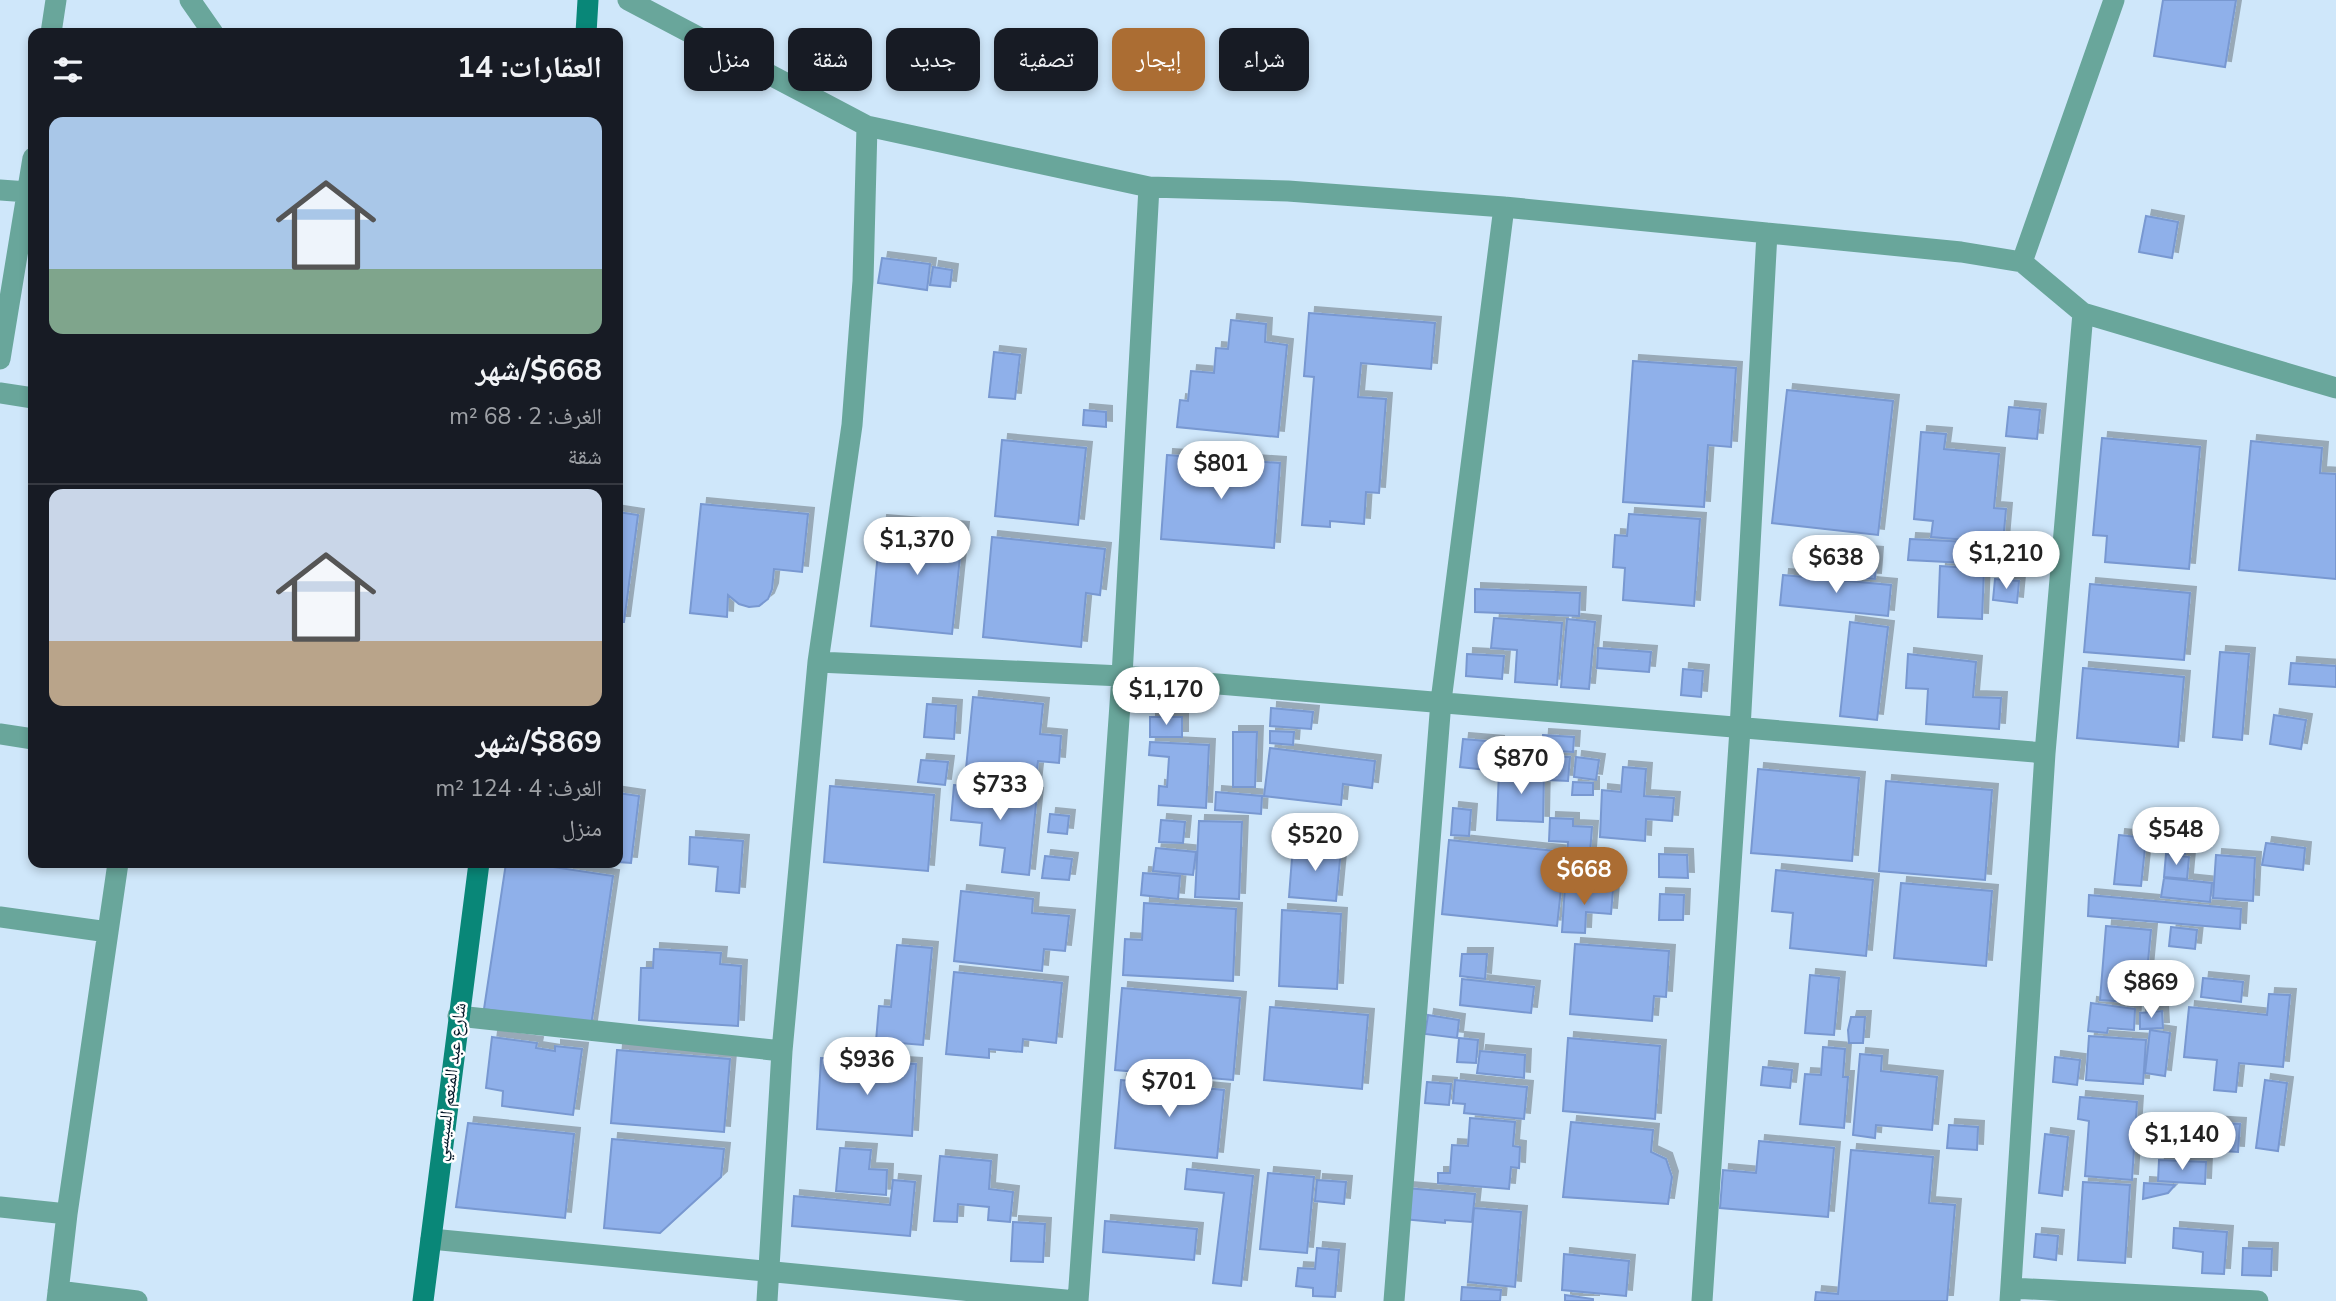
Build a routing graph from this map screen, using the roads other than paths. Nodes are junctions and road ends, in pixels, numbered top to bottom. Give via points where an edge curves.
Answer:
1 (56, 0) edge
2 (190, 0) edge
3 (588, 0) edge
4 (628, 0) edge
5 (2114, 0) edge
6 (52, 28) edge
7 (210, 28) edge
8 (586, 28) edge
9 (867, 126) junction
10 (1149, 187) junction
11 (0, 190) edge
12 (28, 192) joint
13 (1504, 207) junction
14 (1767, 233) junction
15 (2022, 262) junction
16 (2083, 313) junction
17 (0, 359) edge
18 (2336, 388) edge
19 (0, 393) edge
20 (28, 397) edge
21 (818, 662) junction
22 (1122, 676) junction
23 (1441, 702) junction
24 (1740, 729) junction
25 (0, 734) edge
26 (28, 738) edge
27 (2045, 753) junction
28 (117, 868) edge
29 (478, 868) edge
30 (0, 917) edge
31 (108, 932) junction
32 (458, 1016) junction
33 (782, 1051) junction
34 (0, 1207) edge
35 (67, 1214) junction
36 (431, 1238) junction
37 (769, 1270) junction
38 (2011, 1295) edge
39 (58, 1296) edge
40 (138, 1301) edge
41 (423, 1301) edge
42 (767, 1301) edge
43 (1077, 1301) edge
44 (1394, 1301) edge
45 (1702, 1301) edge
46 (2258, 1301) edge

1 - 6 street
2 - 7 street
3 - 8 street
4 - 9 street
5 - 15 street
9 - 10 street
9 - 21 street via 863,281 852,425
10 - 13 street via 1289,191
10 - 22 street
11 - 12 street
12 - 17 street
13 - 14 street
13 - 23 street
14 - 15 street
14 - 24 street
15 - 16 street
16 - 18 street
16 - 27 street
19 - 20 street
21 - 22 street
21 - 33 street
22 - 23 street
22 - 43 street
23 - 24 street
23 - 44 street
24 - 27 street
24 - 45 street
25 - 26 street
27 - 38 street
28 - 31 street
29 - 32 street, شارع عبد المنعم السيسي
30 - 31 street
31 - 35 street
32 - 33 street
32 - 36 street, شارع عبد المنعم السيسي
33 - 37 street
34 - 35 street
35 - 39 street
36 - 37 street
36 - 41 street, شارع عبد المنعم السيسي
37 - 42 street
37 - 43 street
38 - 46 street
39 - 40 street

